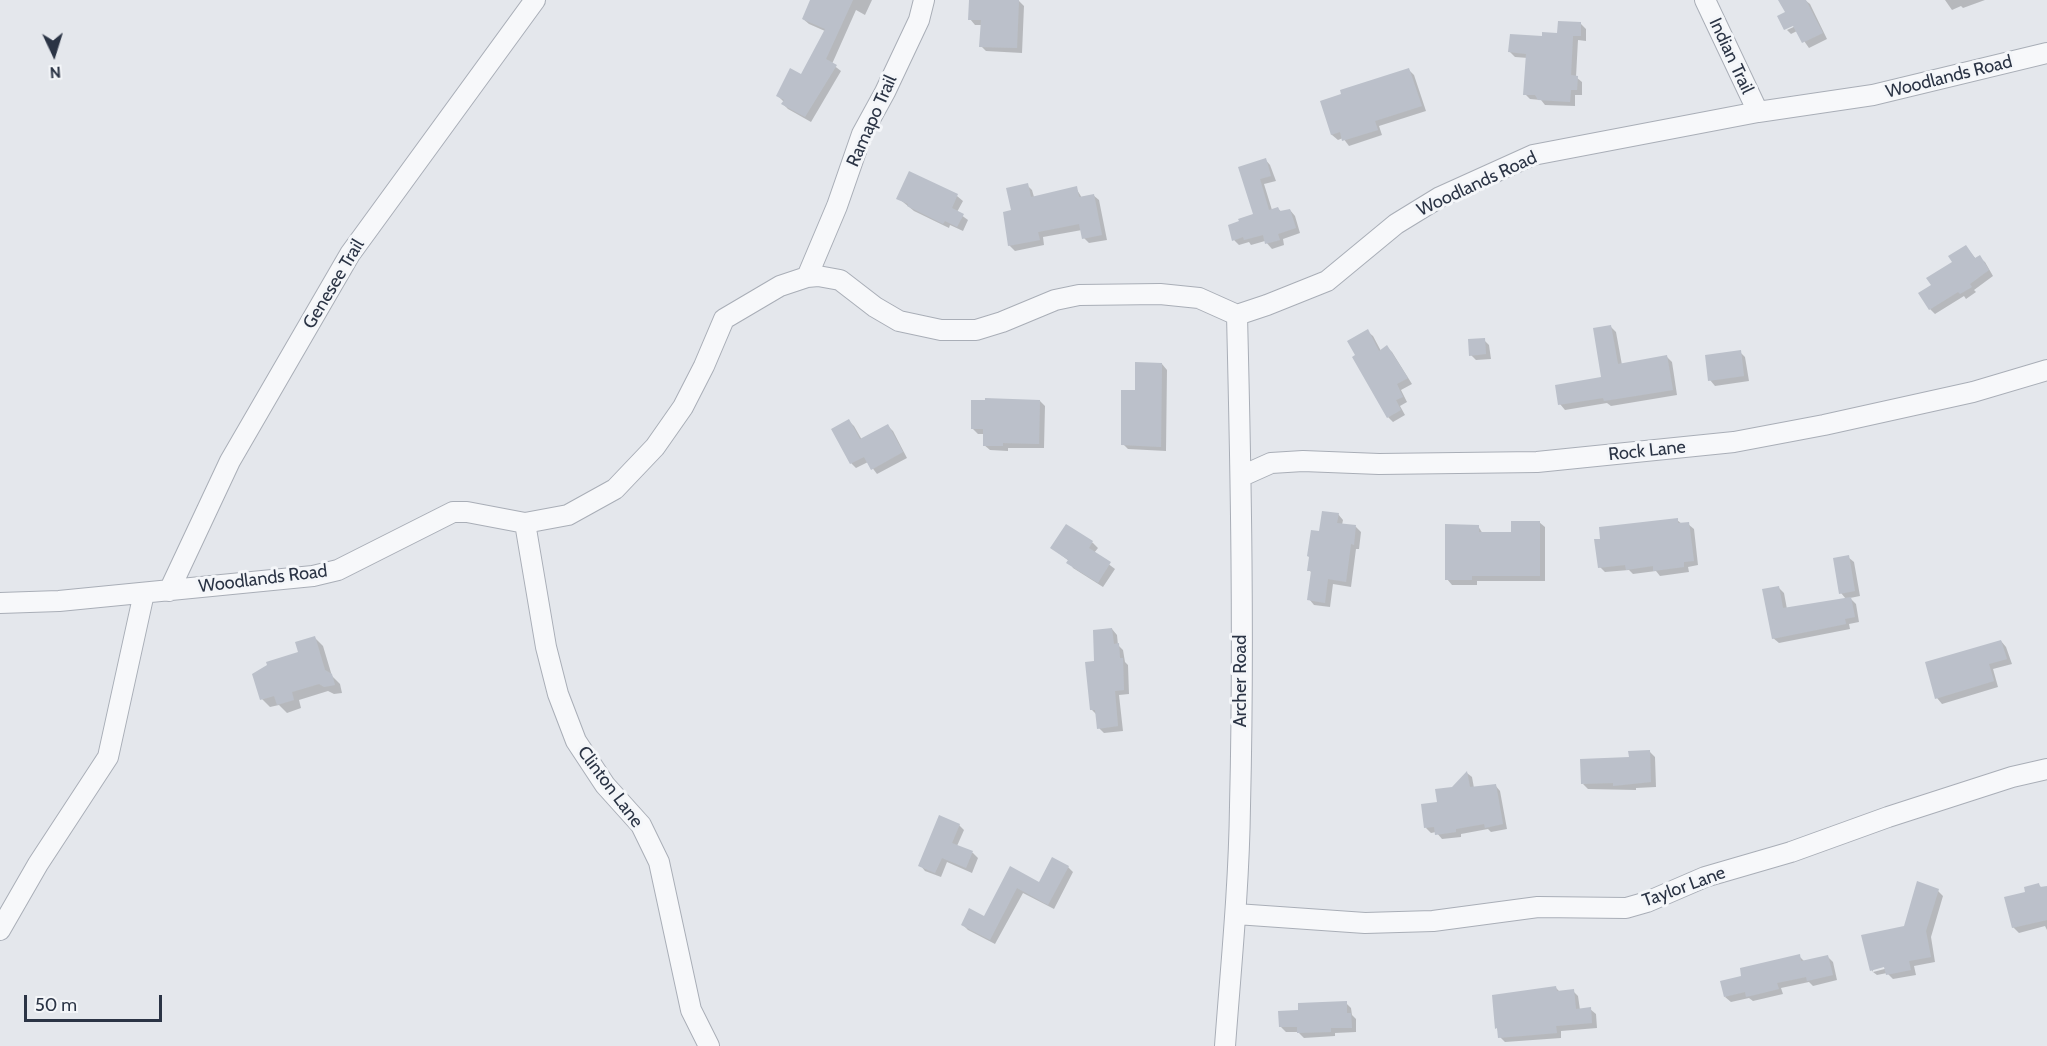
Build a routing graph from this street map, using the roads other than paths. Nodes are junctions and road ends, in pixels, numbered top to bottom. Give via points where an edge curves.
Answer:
1 (535, 0) edge
2 (924, 0) edge
3 (1705, 0) edge
4 (2047, 52) edge
5 (1758, 112) junction
6 (807, 277) junction
7 (1237, 315) junction
8 (2047, 370) edge
9 (1242, 476) junction
10 (525, 523) junction
11 (169, 591) junction
12 (144, 593) junction
13 (0, 603) edge
14 (2047, 769) edge
15 (1236, 914) junction
16 (0, 930) edge
17 (708, 1046) edge
18 (1225, 1046) edge

1 - 11 street, Genesee Trail via 350,254 230,462
2 - 6 street, Ramapo Trail via 919,20 862,134
3 - 5 street, Indian Trail
4 - 5 street, Woodlands Road via 1873,95
5 - 7 street, Woodlands Road via 1533,155 1440,197 1396,224 1327,281
6 - 7 street, Woodlands Road via 840,280 899,321 941,330 976,330 1079,294 1199,298
6 - 10 street, Woodlands Road via 780,286 724,319 683,407 655,447 615,489 568,515
7 - 9 street, Archer Road
8 - 9 street, Rock Lane via 1973,392 1734,442 1537,462 1292,461 1271,463
9 - 15 street, Archer Road
10 - 11 street, Woodlands Road via 453,512 338,570
10 - 17 street, Clinton Lane via 558,694 576,741 605,785 641,825 659,862 691,1010
11 - 12 street, Woodlands Road
12 - 13 street, Woodlands Road
12 - 16 street via 108,757
14 - 15 street, Taylor Lane via 1705,877 1626,908 1538,907 1433,921 1365,923
15 - 18 street, Archer Road

